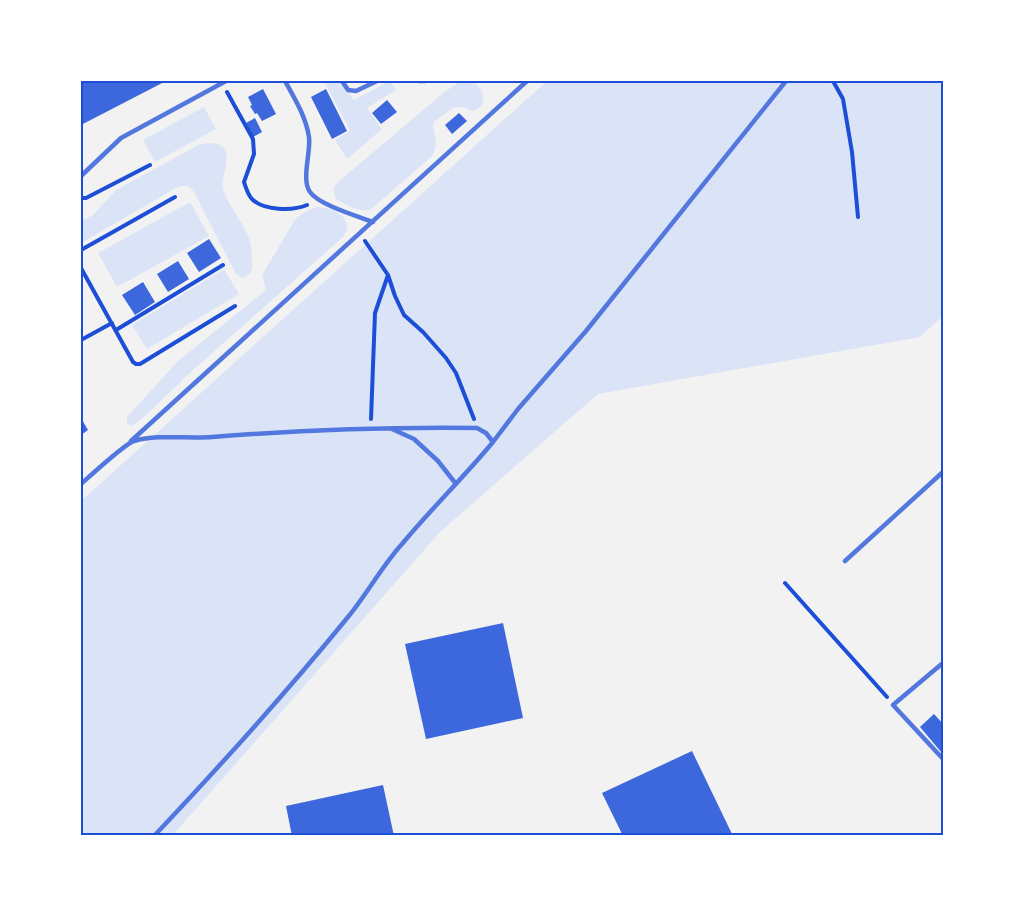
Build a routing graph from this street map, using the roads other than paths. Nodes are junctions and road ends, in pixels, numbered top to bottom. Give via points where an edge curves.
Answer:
1 (285, 81) edge
2 (342, 81) edge
3 (377, 81) edge
4 (419, 81) edge
5 (425, 81) edge
6 (527, 81) edge
7 (786, 81) edge
8 (224, 82) edge
9 (81, 176) edge
10 (373, 222) junction
11 (389, 428) junction
12 (131, 441) junction
13 (493, 442) junction
14 (944, 471) edge
15 (81, 484) edge
16 (456, 484) junction
17 (845, 561) dead end
18 (944, 662) edge
19 (944, 760) edge
20 (154, 836) edge

1 - 10 lane via 307,128 308,190 318,200
2 - 3 lane via 348,90 356,91
4 - 5 lane
6 - 10 lane
7 - 13 lane
8 - 9 lane via 121,138
10 - 12 lane
11 - 12 lane
11 - 13 lane via 477,428
11 - 16 lane via 414,438
12 - 15 lane
13 - 16 lane
14 - 17 lane
16 - 20 lane via 400,545 318,654
18 - 19 lane via 893,705

